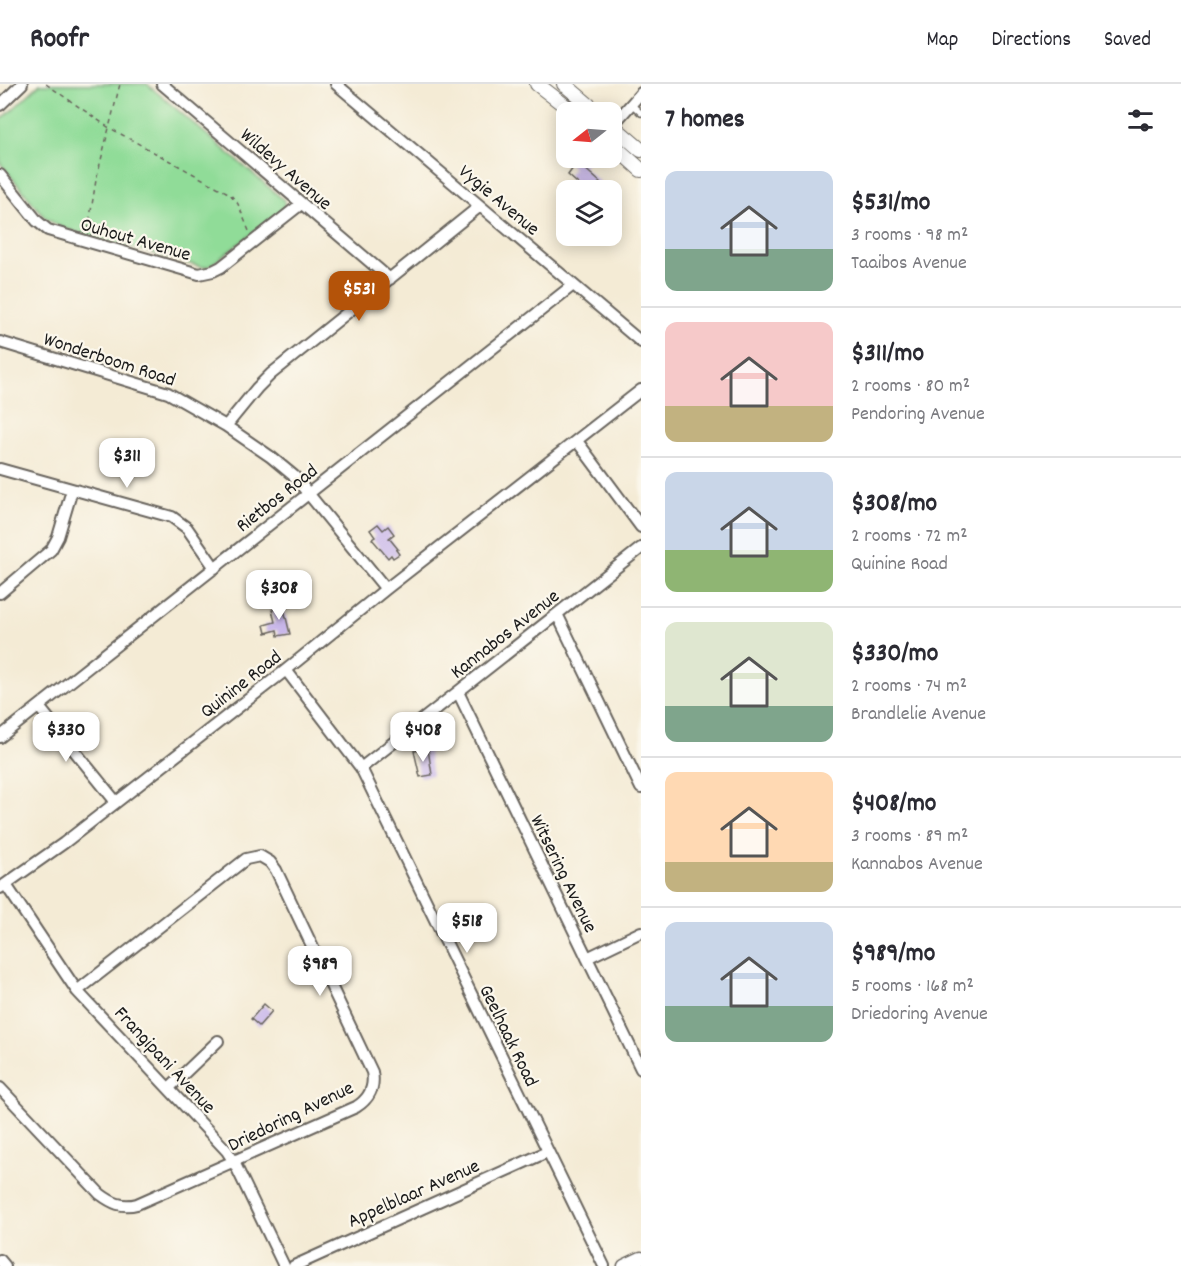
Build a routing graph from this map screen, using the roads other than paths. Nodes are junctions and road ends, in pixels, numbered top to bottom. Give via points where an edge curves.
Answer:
1 (22, 84) edge
2 (162, 84) edge
3 (336, 84) edge
4 (537, 84) edge
5 (564, 84) edge
6 (641, 93) edge
7 (560, 102) edge
8 (585, 102) edge
9 (631, 104) junction
10 (0, 105) edge
11 (641, 113) edge
12 (622, 114) edge
13 (622, 132) edge
14 (640, 146) edge
15 (622, 153) edge
16 (641, 170) edge
17 (0, 175) edge
18 (301, 204) junction
19 (480, 206) junction
20 (390, 279) junction
21 (573, 285) junction
22 (0, 342) edge
23 (641, 342) edge
24 (641, 390) edge
25 (226, 426) junction
26 (577, 441) junction
27 (0, 469) edge
28 (72, 490) junction
29 (310, 494) junction
30 (641, 527) edge
31 (641, 548) edge
32 (215, 568) junction
33 (386, 589) junction
34 (0, 593) edge
35 (557, 614) junction
36 (286, 670) junction
37 (458, 692) junction
38 (39, 707) junction
39 (0, 737) edge
40 (361, 768) junction
41 (641, 788) edge
42 (116, 802) junction
43 (3, 887) edge
44 (641, 932) edge
45 (587, 958) junction
46 (77, 991) junction
47 (218, 1041) dead end
48 (641, 1069) edge
49 (0, 1088) edge
50 (169, 1088) junction
51 (547, 1152) junction
52 (234, 1162) junction
53 (641, 1258) edge
54 (0, 1260) edge
55 (5, 1266) edge
56 (284, 1266) edge
57 (294, 1266) edge
58 (604, 1266) edge
59 (624, 1266) edge

1 - 10 street
2 - 18 street, Wildevy Avenue
3 - 19 street, Vygie Avenue
4 - 7 main road
5 - 8 main road
6 - 9 street
9 - 11 lane
9 - 12 street
13 - 14 main road
15 - 16 main road
17 - 18 street, Ouhout Avenue via 45,228 54,233 199,274 217,269
18 - 20 street, Wildevy Avenue
19 - 20 street
19 - 21 street, Vygie Avenue
20 - 25 street via 271,374
21 - 23 street, Vygie Avenue
21 - 29 street, Rietbos Road
22 - 25 street, Wonderboom Road via 168,393
24 - 26 street, Quinine Road
25 - 29 street, Wonderboom Road via 287,469
26 - 30 street
26 - 33 street, Quinine Road
27 - 28 street
28 - 32 street via 172,517 187,528
28 - 34 street via 51,550
29 - 32 street, Rietbos Road
29 - 33 street, Wonderboom Road
31 - 35 street, Kannabos Avenue
32 - 38 street, Rietbos Road
33 - 36 street, Quinine Road
35 - 37 street, Kannabos Avenue
35 - 41 street
36 - 40 street, Geelhaak Road
36 - 42 street, Quinine Road
37 - 40 street, Kannabos Avenue
37 - 45 street, Witsering Avenue
38 - 39 street, Rietbos Road
38 - 42 street
40 - 51 street, Geelhaak Road
42 - 43 street, Quinine Road
43 - 46 street, Frangipani Avenue
44 - 45 street
45 - 48 street, Witsering Avenue
46 - 50 street, Frangipani Avenue
46 - 52 street, Driedoring Avenue via 246,859 260,856 270,862 372,1072 373,1083 369,1095 356,1107
47 - 50 street
49 - 52 street, Driedoring Avenue via 100,1194 119,1205 137,1204
50 - 52 street, Frangipani Avenue
51 - 57 street, Appelblaar Avenue
51 - 58 street, Geelhaak Road
52 - 56 street, Frangipani Avenue
53 - 59 street
54 - 55 street

